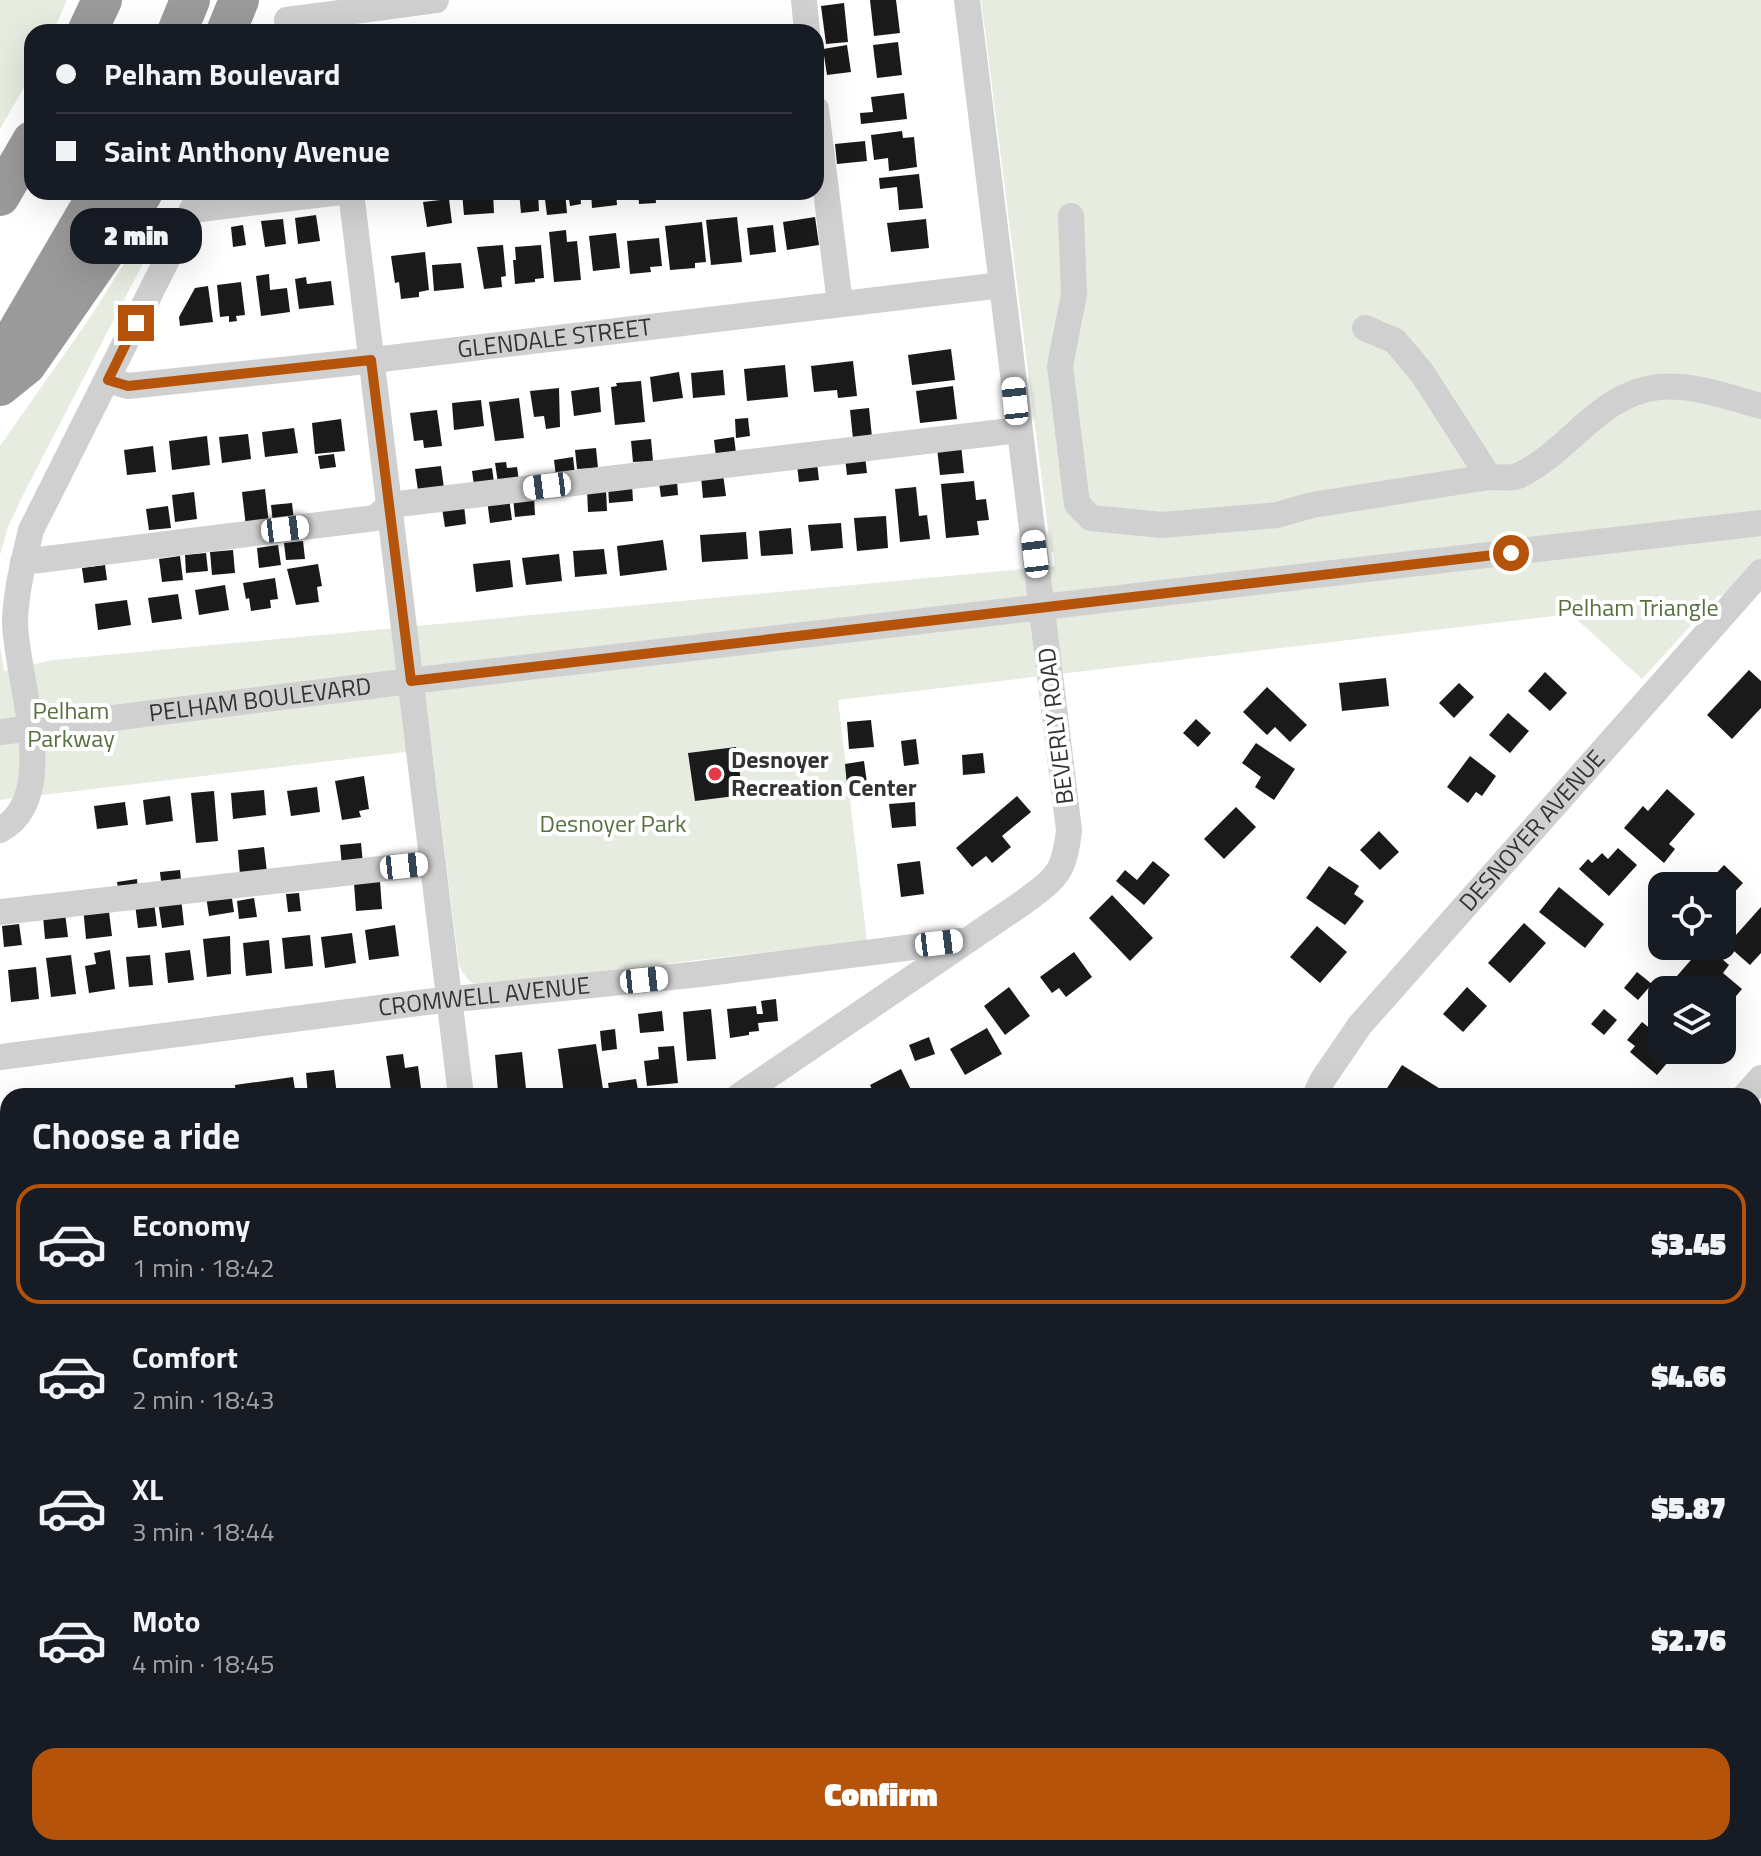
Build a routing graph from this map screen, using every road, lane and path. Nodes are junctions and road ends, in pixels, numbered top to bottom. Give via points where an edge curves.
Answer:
1 (102, 0) edge
2 (190, 0) edge
3 (239, 0) edge
4 (436, 0) edge
5 (804, 0) edge
6 (967, 0) edge
7 (332, 15) edge
8 (288, 17) edge
9 (91, 24) edge
10 (180, 24) edge
11 (229, 24) edge
12 (806, 24) edge
13 (24, 155) edge
14 (824, 181) edge
15 (0, 196) edge
16 (94, 200) edge
17 (138, 200) edge
18 (352, 200) edge
19 (196, 201) edge
20 (1071, 216) dead end
21 (1002, 285) junction
22 (840, 304) junction
23 (1365, 328) dead end
24 (371, 360) junction
25 (0, 361) edge
26 (108, 380) junction
27 (0, 386) edge
28 (1761, 406) edge
29 (1019, 430) junction
30 (1489, 477) junction
31 (390, 505) junction
32 (1761, 523) edge
33 (23, 562) junction
34 (1761, 572) edge
35 (1042, 609) junction
36 (411, 681) junction
37 (30, 729) junction
38 (0, 732) edge
39 (0, 830) edge
40 (433, 863) junction
41 (0, 912) edge
42 (968, 940) junction
43 (448, 1000) junction
44 (0, 1057) edge
45 (460, 1088) edge
46 (751, 1088) edge
47 (1319, 1088) edge

1 - 9 highway
2 - 10 highway
3 - 11 highway
4 - 7 street
5 - 12 street
6 - 21 street, BEVERLY ROAD
7 - 8 street
13 - 15 highway
14 - 22 street
16 - 25 highway
17 - 27 highway via 26,365
18 - 24 street
19 - 26 street
20 - 30 street via 1074,294 1060,366 1077,504 1091,518 1162,525 1277,515
21 - 22 street, GLENDALE STREET
21 - 29 street, BEVERLY ROAD
22 - 24 street, GLENDALE STREET
23 - 30 street via 1395,341 1422,373
24 - 26 street, GLENDALE STREET via 128,386
24 - 31 street
26 - 33 street via 31,530
28 - 30 street via 1692,387 1656,387 1618,399 1517,477
29 - 31 street
29 - 35 street, BEVERLY ROAD
31 - 33 street via 375,518
31 - 36 street
32 - 35 street, PELHAM BOULEVARD
33 - 37 street via 15,622
34 - 47 street, DESNOYER AVENUE via 1360,1025
35 - 36 street, PELHAM BOULEVARD
35 - 42 street, BEVERLY ROAD via 1069,830 1066,858 1054,879
36 - 37 street, PELHAM BOULEVARD
36 - 40 street
37 - 38 street, PELHAM BOULEVARD
37 - 39 street via 28,797 19,816
40 - 41 street
40 - 43 street
42 - 43 street, CROMWELL AVENUE
42 - 46 street, BEVERLY ROAD
43 - 44 street, CROMWELL AVENUE
43 - 45 street

